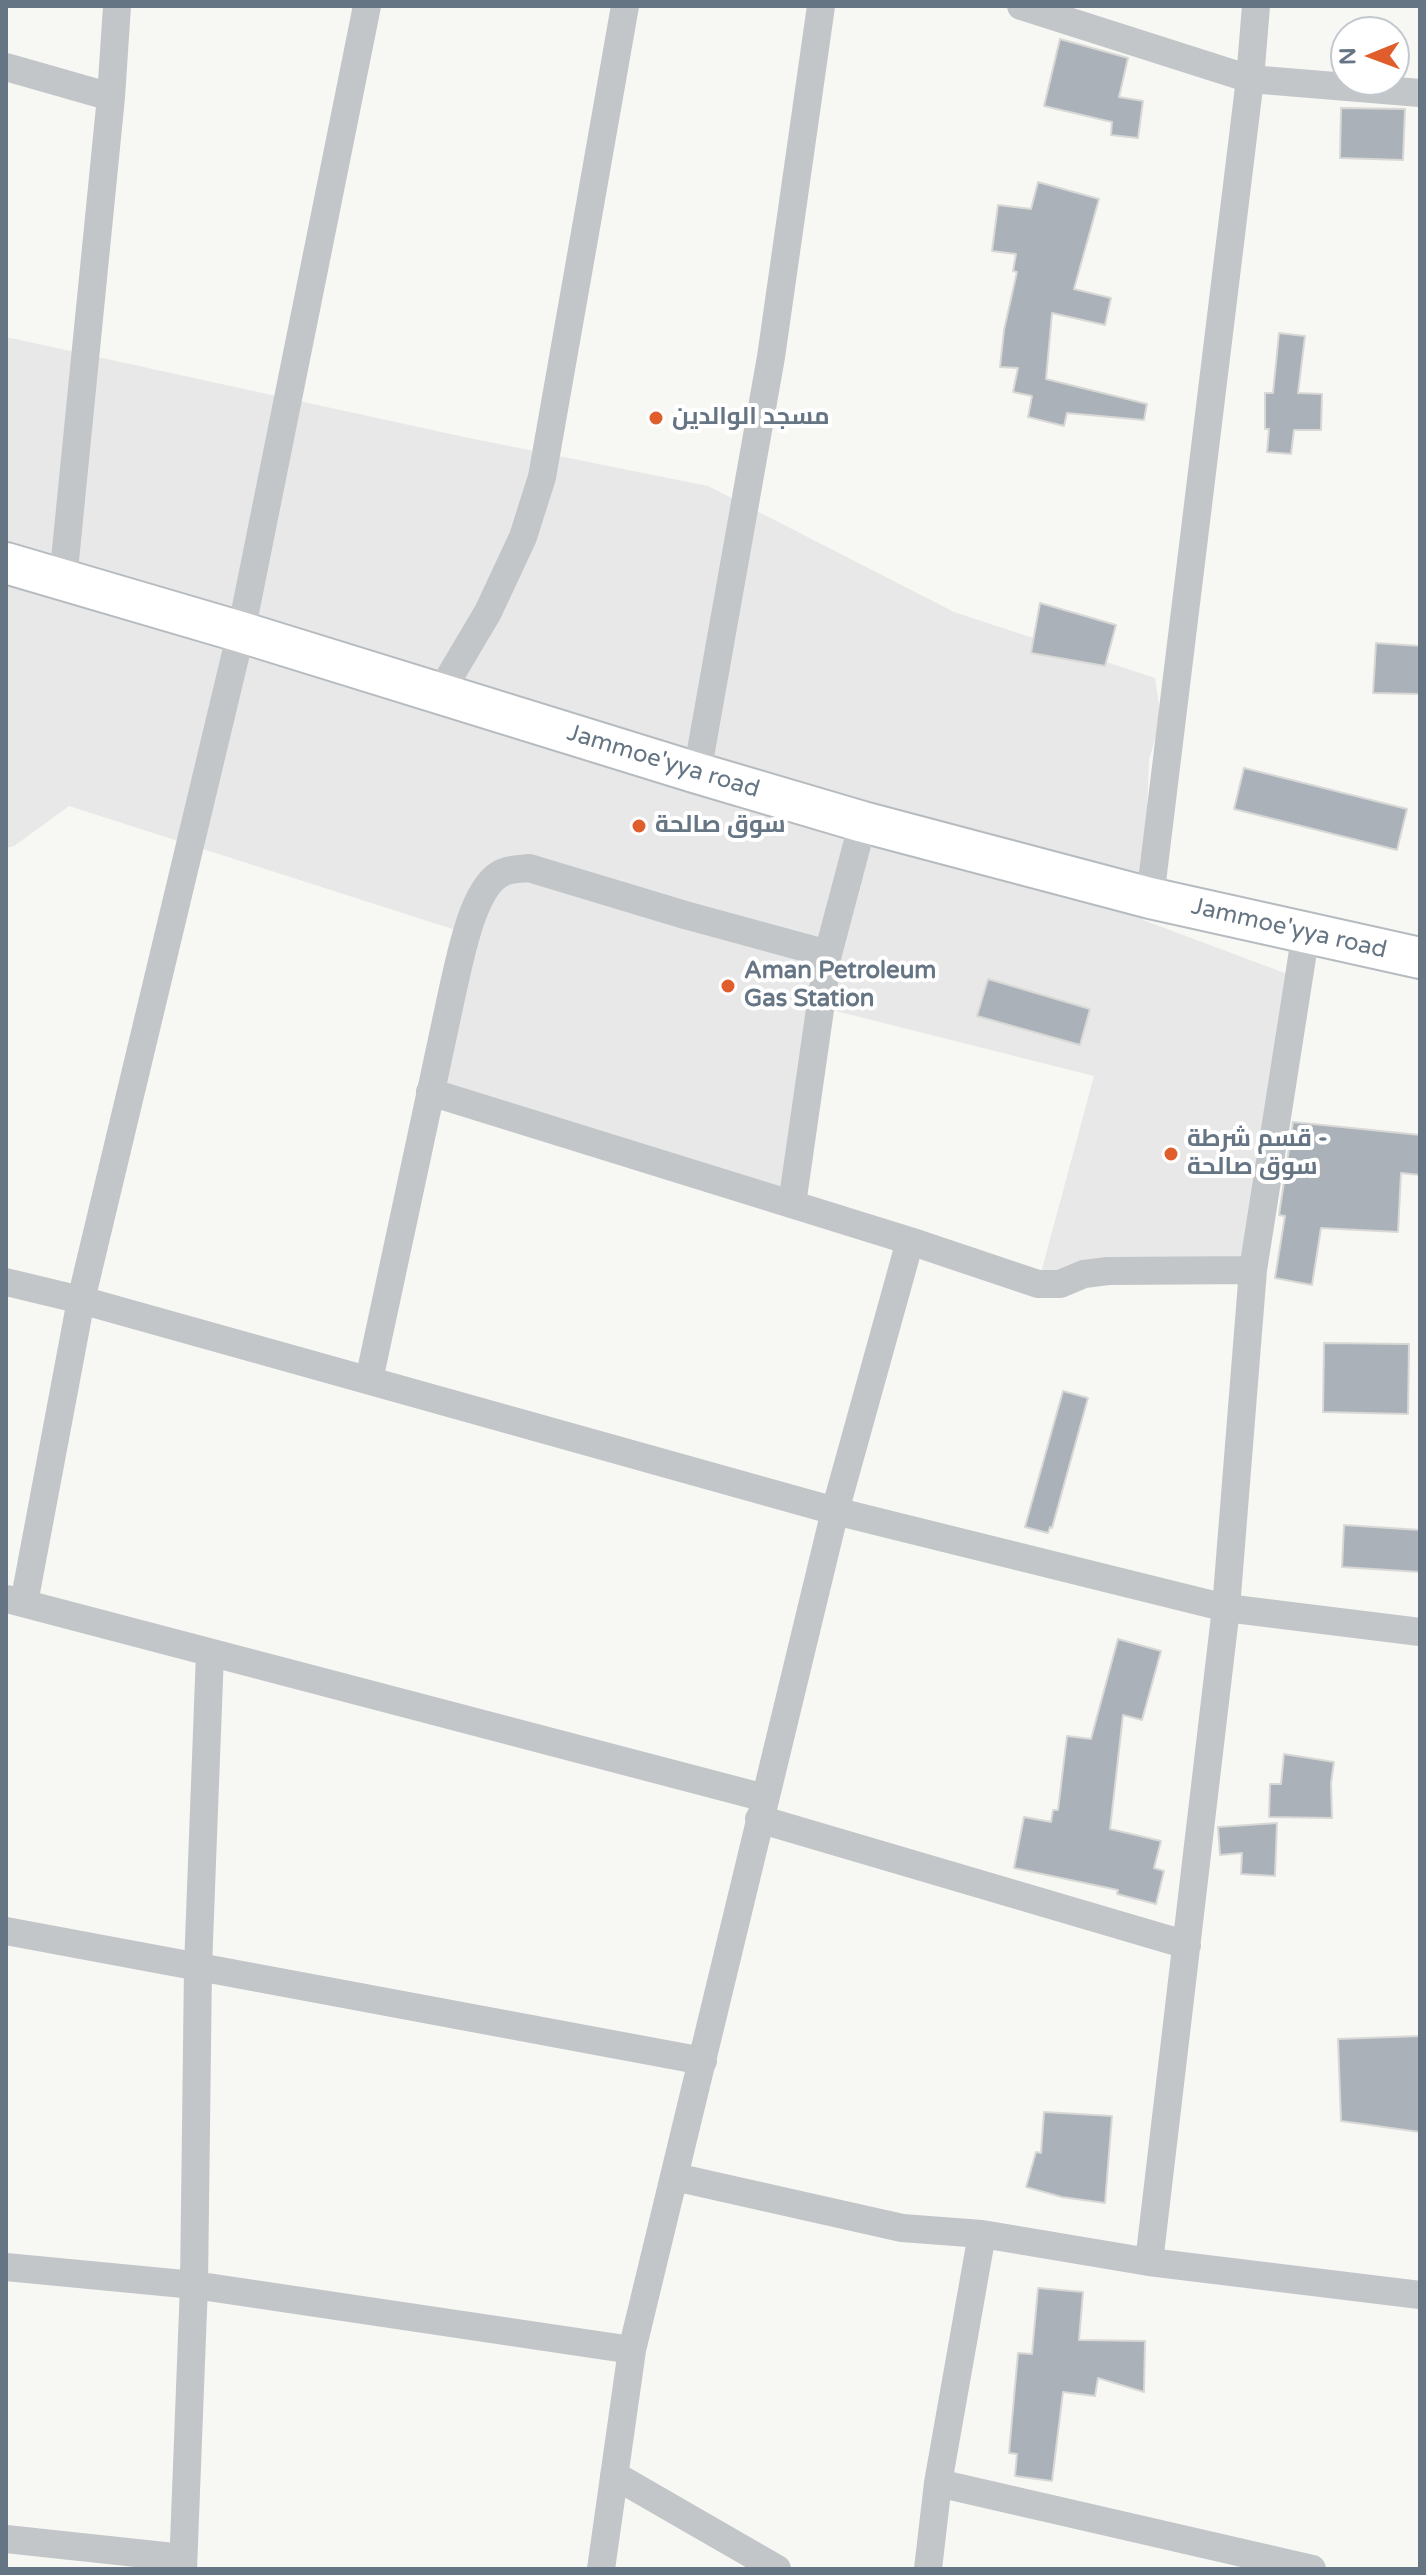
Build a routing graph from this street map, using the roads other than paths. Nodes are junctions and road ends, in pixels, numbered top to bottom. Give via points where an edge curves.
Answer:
1 (117, 6) edge
2 (367, 6) edge
3 (625, 6) edge
4 (821, 6) edge
5 (1021, 6) edge
6 (1256, 6) edge
7 (6, 67) edge
8 (1250, 79) junction
9 (1420, 93) edge
10 (111, 97) junction
11 (6, 563) edge
12 (63, 580) junction
13 (241, 632) junction
14 (440, 693) junction
15 (697, 773) junction
16 (863, 822) junction
17 (1150, 898) junction
18 (1306, 932) junction
19 (828, 954) junction
20 (1420, 958) edge
21 (430, 1092) junction
22 (792, 1204) junction
23 (910, 1241) junction
24 (1253, 1270) junction
25 (6, 1282) edge
26 (81, 1300) junction
27 (369, 1380) junction
28 (835, 1511) junction
29 (15, 1601) edge
30 (1226, 1608) junction
31 (1420, 1632) edge
32 (210, 1653) junction
33 (762, 1808) junction
34 (6, 1931) edge
35 (1187, 1945) junction
36 (198, 1967) junction
37 (703, 2061) junction
38 (675, 2177) junction
39 (982, 2234) junction
40 (1149, 2262) junction
41 (6, 2267) edge
42 (194, 2285) junction
43 (1420, 2295) edge
44 (632, 2350) junction
45 (614, 2475) junction
46 (938, 2483) junction
47 (6, 2539) edge
48 (183, 2564) edge
49 (1278, 2565) edge
50 (601, 2569) edge
51 (777, 2569) edge
52 (928, 2569) edge
53 (1312, 2569) edge

1 - 10 street
2 - 13 street
3 - 14 street via 542,477 523,537 488,612
4 - 15 street via 771,357
5 - 8 street
6 - 8 street
7 - 10 street
8 - 9 street
8 - 17 street
10 - 12 street
11 - 12 main road, Jammoe'yya road
12 - 13 main road, Jammoe'yya road
13 - 14 main road, Jammoe'yya road
13 - 26 street
14 - 15 main road, Jammoe'yya road
15 - 16 main road, Jammoe'yya road
16 - 17 main road, Jammoe'yya road
16 - 19 street
17 - 18 main road, Jammoe'yya road
18 - 20 main road, Jammoe'yya road
18 - 24 street
19 - 21 street via 529,868 502,872 487,884 466,933
19 - 22 street
21 - 22 street
21 - 27 street
22 - 23 street
23 - 24 street via 1038,1284 1060,1284 1108,1271
23 - 28 street
24 - 30 street
25 - 26 street
26 - 27 street
26 - 29 street
27 - 28 street
28 - 30 street
28 - 33 street
29 - 32 street
30 - 31 street
30 - 35 street
32 - 33 street
32 - 36 street
33 - 35 street
33 - 37 street
34 - 36 street
35 - 40 street
36 - 37 street
36 - 42 street
37 - 38 street
38 - 39 street via 902,2228
38 - 44 street
39 - 40 street
39 - 46 street
40 - 43 street
41 - 42 street
42 - 44 street
42 - 48 street
44 - 45 street
45 - 50 street
45 - 51 street
46 - 49 street
46 - 52 street
47 - 48 street
49 - 53 street

